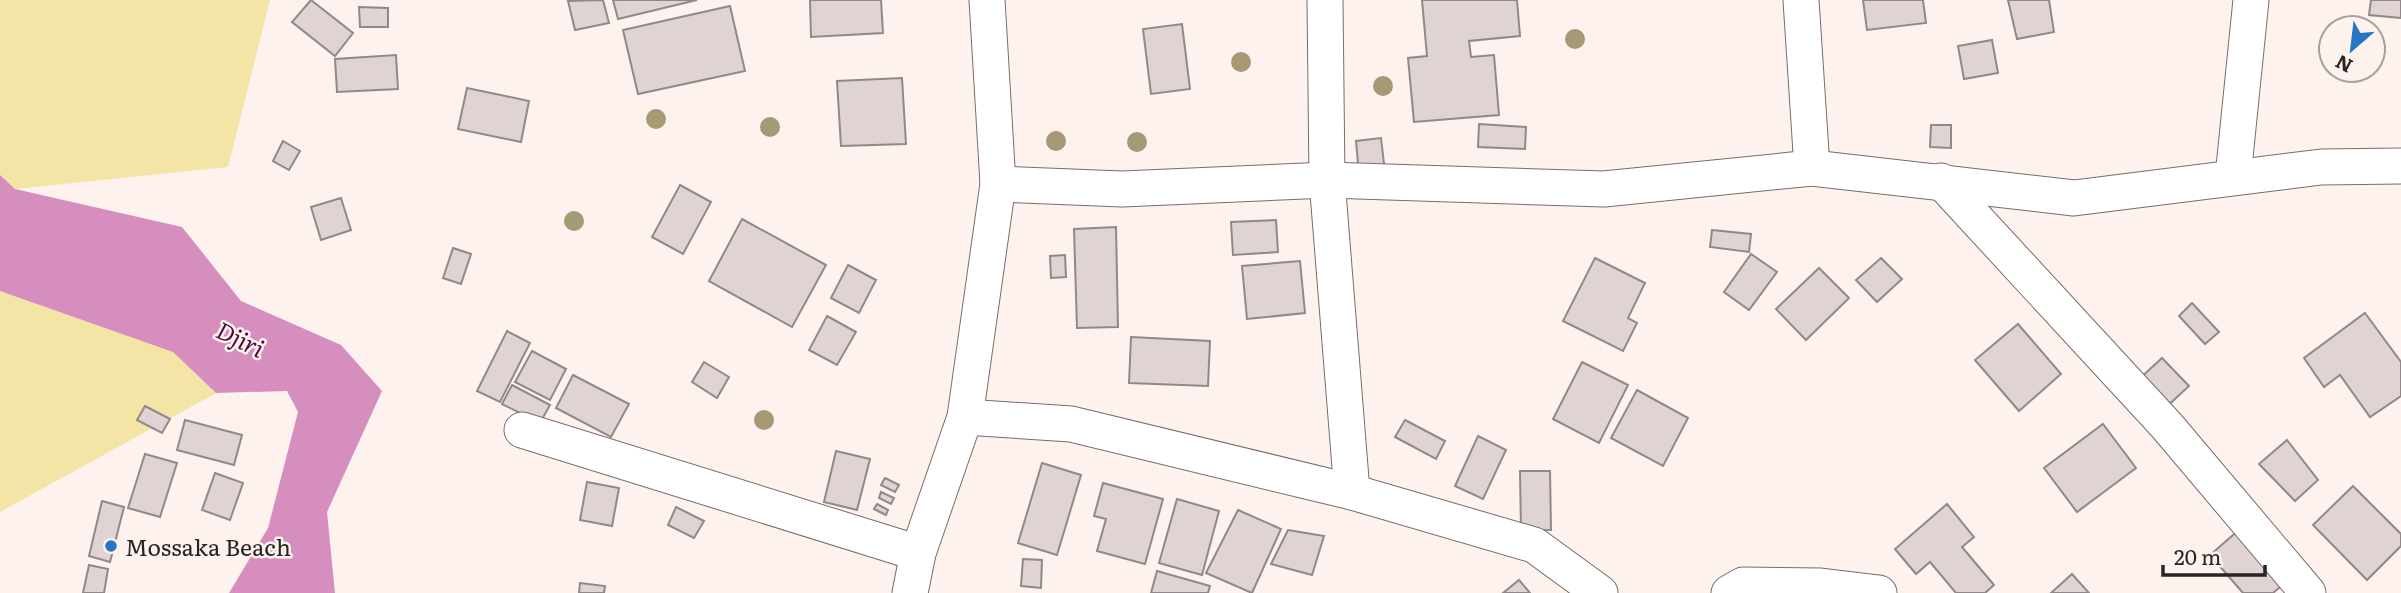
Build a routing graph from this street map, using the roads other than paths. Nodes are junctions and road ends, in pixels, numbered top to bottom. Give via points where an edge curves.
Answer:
1 (987, 0) edge
2 (1325, 0) edge
3 (1801, 0) edge
4 (2251, 0) edge
5 (2401, 166) edge
6 (1812, 168) junction
7 (2233, 177) junction
8 (1327, 180) junction
9 (1941, 181) junction
10 (998, 184) junction
11 (965, 416) junction
12 (522, 430) dead end
13 (1352, 492) junction
14 (918, 553) junction
15 (910, 593) edge
16 (1600, 593) edge
17 (1729, 593) edge
18 (1879, 593) edge
19 (2308, 593) edge

1 - 10 street
2 - 8 street
3 - 6 street
4 - 7 street
5 - 7 street via 2321,167
6 - 8 street via 1604,189
6 - 9 street
7 - 9 street via 2074,198
8 - 10 street via 1122,189
8 - 13 street
9 - 19 street via 2167,426
10 - 11 street
11 - 13 street via 1071,424
11 - 14 street
12 - 14 street
13 - 16 street via 1534,545
14 - 15 street
17 - 18 street via 1743,585 1821,586

